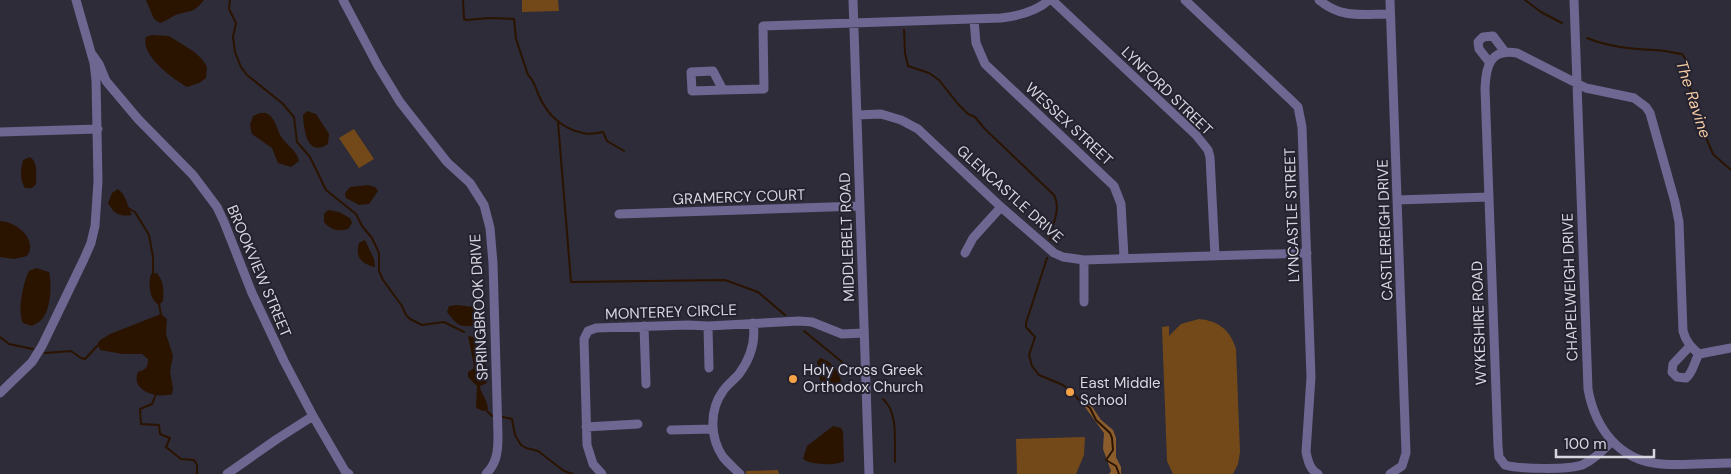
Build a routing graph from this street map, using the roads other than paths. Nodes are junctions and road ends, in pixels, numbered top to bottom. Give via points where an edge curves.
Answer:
1 (76, 0) edge
2 (343, 0) edge
3 (852, 0) edge
4 (1050, 0) edge
5 (1185, 0) edge
6 (1319, 0) edge
7 (1390, 0) edge
8 (1574, 0) edge
9 (1390, 14) junction
10 (974, 20) junction
11 (853, 24) junction
12 (1505, 52) junction
13 (92, 54) junction
14 (1490, 63) junction
15 (1577, 84) junction
16 (722, 90) dead end
17 (857, 115) junction
18 (98, 129) junction
19 (0, 132) edge
20 (1489, 197) junction
21 (1398, 200) junction
22 (860, 206) junction
23 (1001, 207) junction
24 (619, 214) dead end
25 (965, 253) dead end
26 (1307, 253) junction
27 (1215, 256) junction
28 (1124, 258) junction
29 (1084, 260) junction
30 (1084, 302) dead end
31 (753, 323) junction
32 (644, 326) junction
33 (708, 326) junction
34 (864, 333) junction
35 (1690, 346) junction
36 (1731, 348) edge
37 (1699, 354) junction
38 (709, 368) dead end
39 (646, 384) dead end
40 (0, 393) edge
41 (313, 416) junction
42 (638, 424) dead end
43 (586, 427) junction
44 (712, 428) junction
45 (671, 430) dead end
46 (1612, 441) junction
47 (1731, 463) edge
48 (227, 474) edge
49 (349, 474) edge
50 (486, 474) edge
51 (602, 474) edge
52 (740, 474) edge
53 (869, 474) edge
54 (1318, 474) edge
55 (1390, 474) edge

1 - 13 street
2 - 50 street, SPRINGBROOK DRIVE via 400,102 447,162 476,191 486,212 492,263 498,453
3 - 11 street, MIDDLEBELT ROAD
4 - 10 street via 1017,16
4 - 27 street, LYNFORD STREET via 1196,135 1208,150
5 - 26 street, LYNCASTLE STREET via 1298,107 1302,126
6 - 9 street via 1344,14
7 - 9 street, CASTLEREIGH DRIVE
8 - 15 street, CHAPELWEIGH DRIVE
9 - 21 street, CASTLEREIGH DRIVE
10 - 11 street
10 - 28 street, WESSEX STREET via 976,43 986,64 1114,186 1121,204
11 - 16 street via 763,26 764,89
11 - 17 street, MIDDLEBELT ROAD
12 - 14 street
12 - 14 street via 1494,36 1483,36 1478,42 1479,50
12 - 15 street via 1517,53
13 - 18 street
13 - 41 street, BROOKVIEW STREET via 106,81 188,170 217,207 265,322
14 - 20 street, WYKESHIRE ROAD via 1486,68 1485,88
15 - 35 street via 1634,98 1650,113 1676,202 1683,331
15 - 46 street, CHAPELWEIGH DRIVE via 1588,389 1599,425
17 - 22 street, MIDDLEBELT ROAD
17 - 23 street, GLENCASTLE DRIVE via 881,114 918,129
18 - 19 street
18 - 40 street via 98,181 91,243 42,346 32,362
20 - 21 street
20 - 46 street, WYKESHIRE ROAD via 1499,457 1504,465 1519,468 1572,467 1597,456
21 - 55 street, CASTLEREIGH DRIVE via 1405,459 1402,466
22 - 24 street, GRAMERCY COURT
22 - 34 street, MIDDLEBELT ROAD
23 - 25 street via 973,238
23 - 29 street, GLENCASTLE DRIVE via 1054,253 1063,258
26 - 27 street, GLENCASTLE DRIVE
26 - 54 street, LYNCASTLE STREET via 1311,377 1306,452 1311,468
27 - 28 street, GLENCASTLE DRIVE
28 - 29 street, GLENCASTLE DRIVE
29 - 30 street
31 - 33 street, MONTEREY CIRCLE
31 - 34 street, MONTEREY CIRCLE via 812,322 842,334
31 - 44 street, MONTEREY CIRCLE via 755,334 748,357 739,374 723,390 715,406
32 - 33 street, MONTEREY CIRCLE
32 - 39 street
32 - 43 street, MONTEREY CIRCLE via 588,331 584,339
33 - 38 street
34 - 53 street, MIDDLEBELT ROAD
35 - 37 street
35 - 37 street via 1673,364 1672,372 1677,377 1686,378 1691,374
36 - 37 street
41 - 48 street
41 - 49 street
42 - 43 street
43 - 51 street, MONTEREY CIRCLE via 589,454
44 - 45 street
44 - 52 street, MONTEREY CIRCLE via 723,457
46 - 47 street, CHAPELWEIGH DRIVE via 1625,452 1652,463

